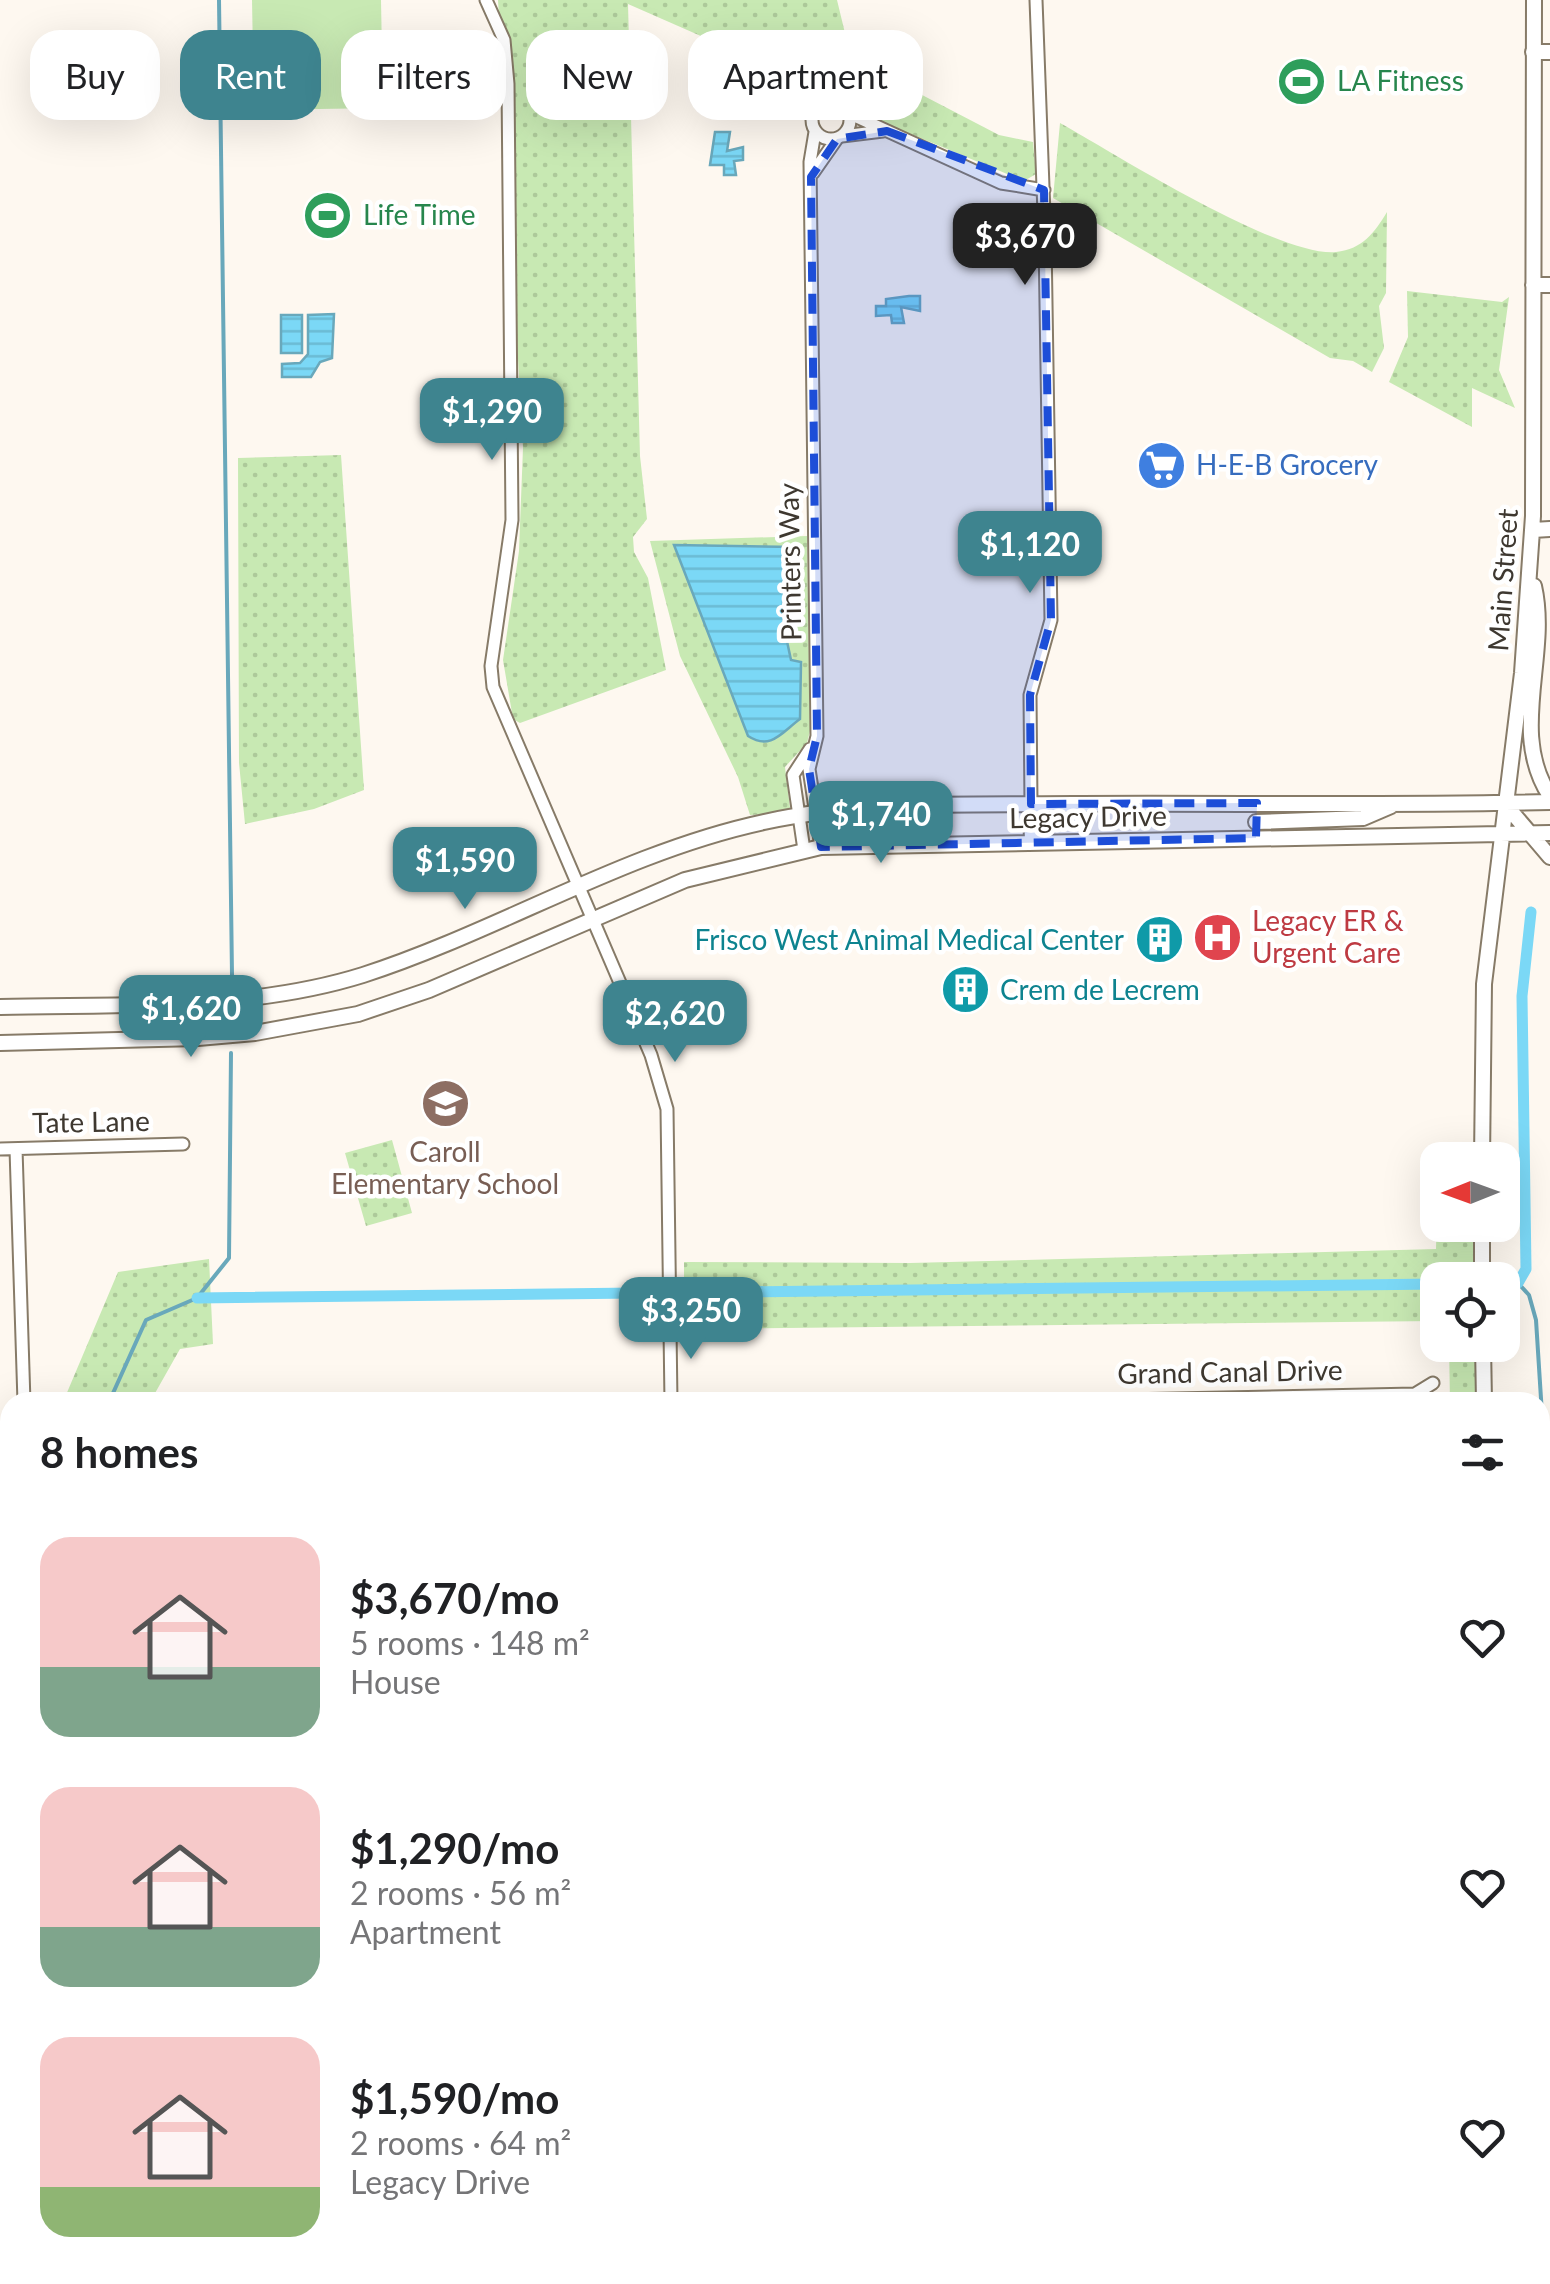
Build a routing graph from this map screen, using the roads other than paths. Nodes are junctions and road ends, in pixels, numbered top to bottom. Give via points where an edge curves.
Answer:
1 (486, 0) edge
2 (1036, 0) edge
3 (1534, 0) edge
4 (1533, 34) junction
5 (1550, 34) edge
6 (1533, 52) junction
7 (1550, 52) edge
8 (813, 120) edge
9 (849, 120) edge
10 (863, 120) edge
11 (887, 131) junction
12 (815, 132) junction
13 (840, 137) junction
14 (812, 177) junction
15 (1044, 190) junction
16 (1534, 267) junction
17 (1550, 267) edge
18 (1550, 285) edge
19 (1534, 286) junction
20 (1550, 516) edge
21 (1533, 523) junction
22 (1550, 530) edge
23 (1531, 570) junction
24 (817, 736) junction
25 (1550, 799) edge
26 (1400, 802) junction
27 (1257, 803) junction
28 (1504, 803) junction
29 (1032, 804) junction
30 (816, 812) junction
31 (799, 815) junction
32 (1256, 822) junction
33 (1503, 833) junction
34 (1531, 833) junction
35 (1550, 833) edge
36 (1256, 838) junction
37 (1032, 843) junction
38 (821, 847) junction
39 (804, 850) junction
40 (1550, 857) edge
41 (582, 887) junction
42 (593, 918) junction
43 (181, 1002) junction
44 (0, 1007) edge
45 (181, 1038) junction
46 (0, 1043) edge
47 (1482, 1142) edge
48 (184, 1144) dead end
49 (16, 1148) junction
50 (0, 1149) edge
51 (1483, 1362) edge
52 (1433, 1383) dead end
53 (24, 1392) edge
54 (671, 1392) edge
55 (1419, 1392) edge
56 (1484, 1392) edge

1 - 41 street via 504,40 508,84 513,468 493,687
2 - 15 street
3 - 4 main road, Main Street
4 - 5 main road
4 - 6 main road, Main Street
6 - 7 main road
6 - 16 main road, Main Street
8 - 12 street
9 - 13 street
10 - 11 street
11 - 13 street
11 - 15 street via 1002,183
12 - 13 street
12 - 14 street, Printers Way
13 - 14 street
14 - 24 street, Printers Way
15 - 29 street via 1051,620 1030,694
16 - 17 main road
16 - 19 main road, Main Street
18 - 19 main road
19 - 21 main road, Main Street
20 - 21 main road
21 - 22 main road
21 - 23 main road, Main Street
23 - 25 main road via 1540,612 1530,751
23 - 28 main road, Main Street
24 - 30 street, Printers Way via 809,769
24 - 31 street, Printers Way via 794,771
25 - 28 main road, Legacy Drive
26 - 27 main road, Legacy Drive
26 - 28 main road, Legacy Drive
26 - 32 main road via 1363,818
27 - 29 main road, Legacy Drive
27 - 32 main road
28 - 33 main road, Main Street
28 - 34 main road
29 - 30 main road, Legacy Drive
29 - 37 main road
30 - 31 main road, Legacy Drive
30 - 38 street, Printers Way
31 - 39 street, Printers Way
31 - 41 main road, Legacy Drive via 720,833
32 - 36 main road
33 - 34 main road, Legacy Drive
33 - 36 main road, Legacy Drive
33 - 47 main road, Main Street via 1484,984
34 - 35 main road, Legacy Drive
34 - 40 main road
36 - 37 main road, Legacy Drive
37 - 38 main road, Legacy Drive
38 - 39 main road, Legacy Drive
39 - 42 main road, Legacy Drive via 710,872
41 - 42 street
41 - 43 main road, Legacy Drive via 362,975 283,993
42 - 45 main road, Legacy Drive via 358,1014
42 - 54 street via 651,1055 666,1109
43 - 44 main road, Legacy Drive
43 - 45 main road
45 - 46 main road, Legacy Drive
48 - 49 street, Tate Lane
49 - 50 street, Tate Lane
49 - 53 street
51 - 56 main road
52 - 55 street, Grand Canal Drive

